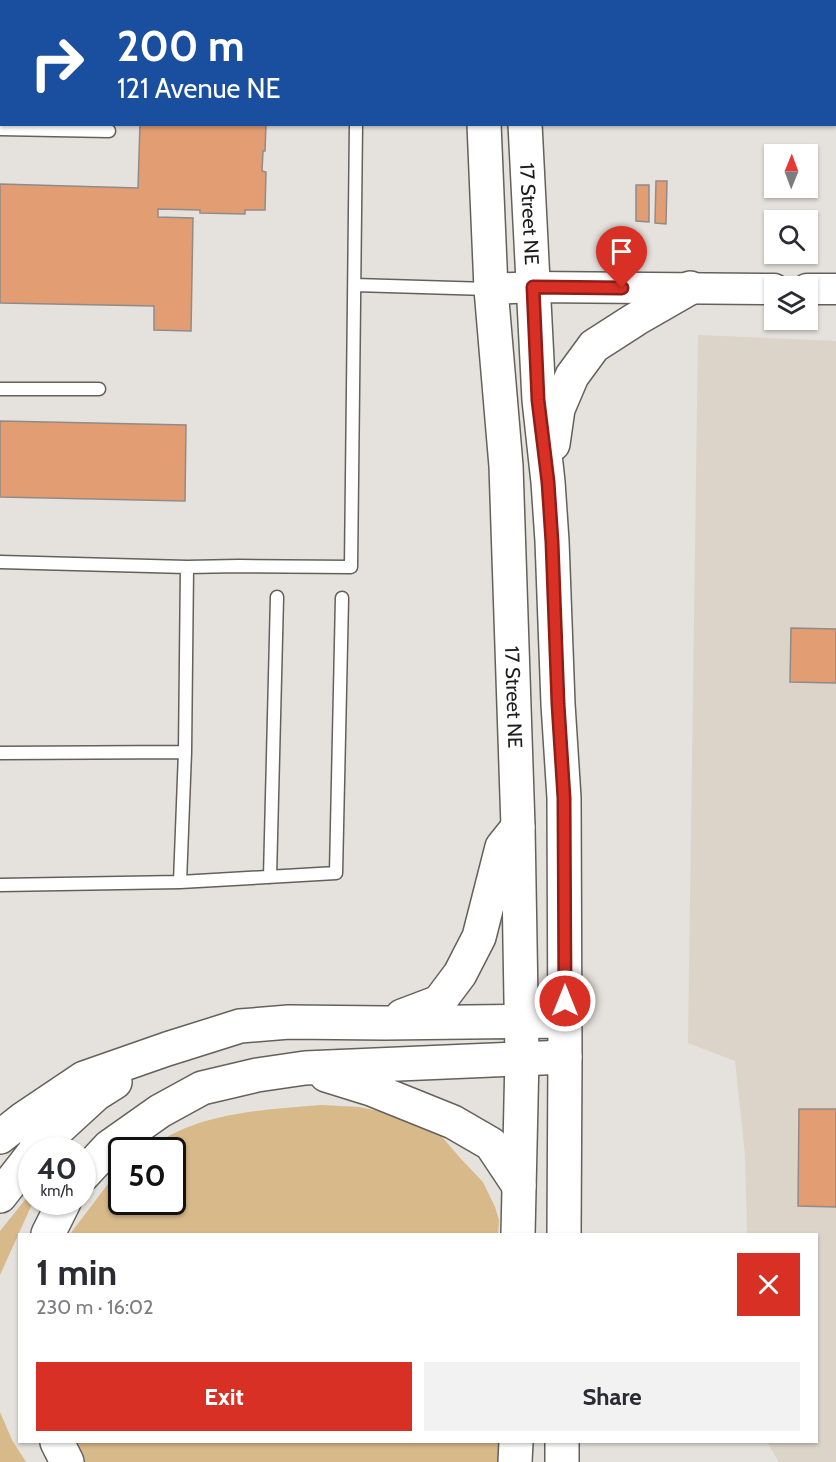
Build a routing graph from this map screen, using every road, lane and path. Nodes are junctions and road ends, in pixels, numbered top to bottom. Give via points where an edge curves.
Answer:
1 (356, 126) edge
2 (484, 126) edge
3 (525, 126) edge
4 (0, 129) edge
5 (109, 131) dead end
6 (355, 285) junction
7 (533, 287) junction
8 (690, 288) junction
9 (491, 289) junction
10 (764, 289) edge
11 (818, 289) edge
12 (836, 289) edge
13 (0, 389) edge
14 (99, 389) dead end
15 (548, 482) junction
16 (0, 562) edge
17 (188, 567) junction
18 (277, 597) dead end
19 (342, 598) dead end
20 (185, 752) junction
21 (0, 753) edge
22 (518, 827) junction
23 (270, 877) junction
24 (180, 882) junction
25 (0, 885) edge
26 (522, 1021) junction
27 (565, 1021) junction
28 (385, 1023) junction
29 (167, 1048) junction
30 (566, 1057) junction
31 (522, 1058) junction
32 (305, 1068) junction
33 (0, 1137) edge
34 (49, 1137) edge
35 (96, 1161) edge
36 (18, 1173) edge
37 (519, 1186) junction
38 (0, 1196) edge
39 (58, 1215) edge
40 (48, 1233) edge
41 (518, 1233) edge
42 (564, 1233) edge
43 (58, 1443) edge
44 (516, 1443) edge
45 (562, 1443) edge
46 (67, 1462) edge
47 (515, 1462) edge
48 (562, 1462) edge

1 - 6 lane
2 - 9 main road, 17 Street NE
3 - 7 main road, 17 Street NE
4 - 5 lane
6 - 9 lane
6 - 17 lane via 351,567
7 - 8 street
7 - 9 street
7 - 15 main road, 17 Street NE via 538,400
8 - 10 street
8 - 15 main road via 594,346 572,376 558,409
9 - 22 main road, 17 Street NE via 506,466
11 - 12 street
13 - 14 lane
15 - 27 main road, 17 Street NE via 564,798
16 - 17 lane
17 - 20 lane
18 - 23 lane
19 - 23 lane via 336,873
20 - 21 lane
20 - 24 lane
22 - 26 main road, 17 Street NE
22 - 28 main road via 502,847 479,937 460,974 439,1002
23 - 24 lane
24 - 25 lane
26 - 27 main road
26 - 28 main road
26 - 31 main road, 17 Street NE
27 - 30 main road, 17 Street NE
28 - 29 main road via 240,1026
29 - 33 main road via 84,1078
29 - 34 main road via 96,1094
30 - 31 main road
30 - 42 main road, 17 Street NE
31 - 32 main road
31 - 37 main road, 17 Street NE
32 - 35 main road via 202,1088 160,1111 109,1147
32 - 37 main road via 453,1122 491,1144
36 - 38 main road
37 - 41 main road, 17 Street NE
39 - 40 main road
43 - 46 main road
44 - 47 main road
45 - 48 main road

